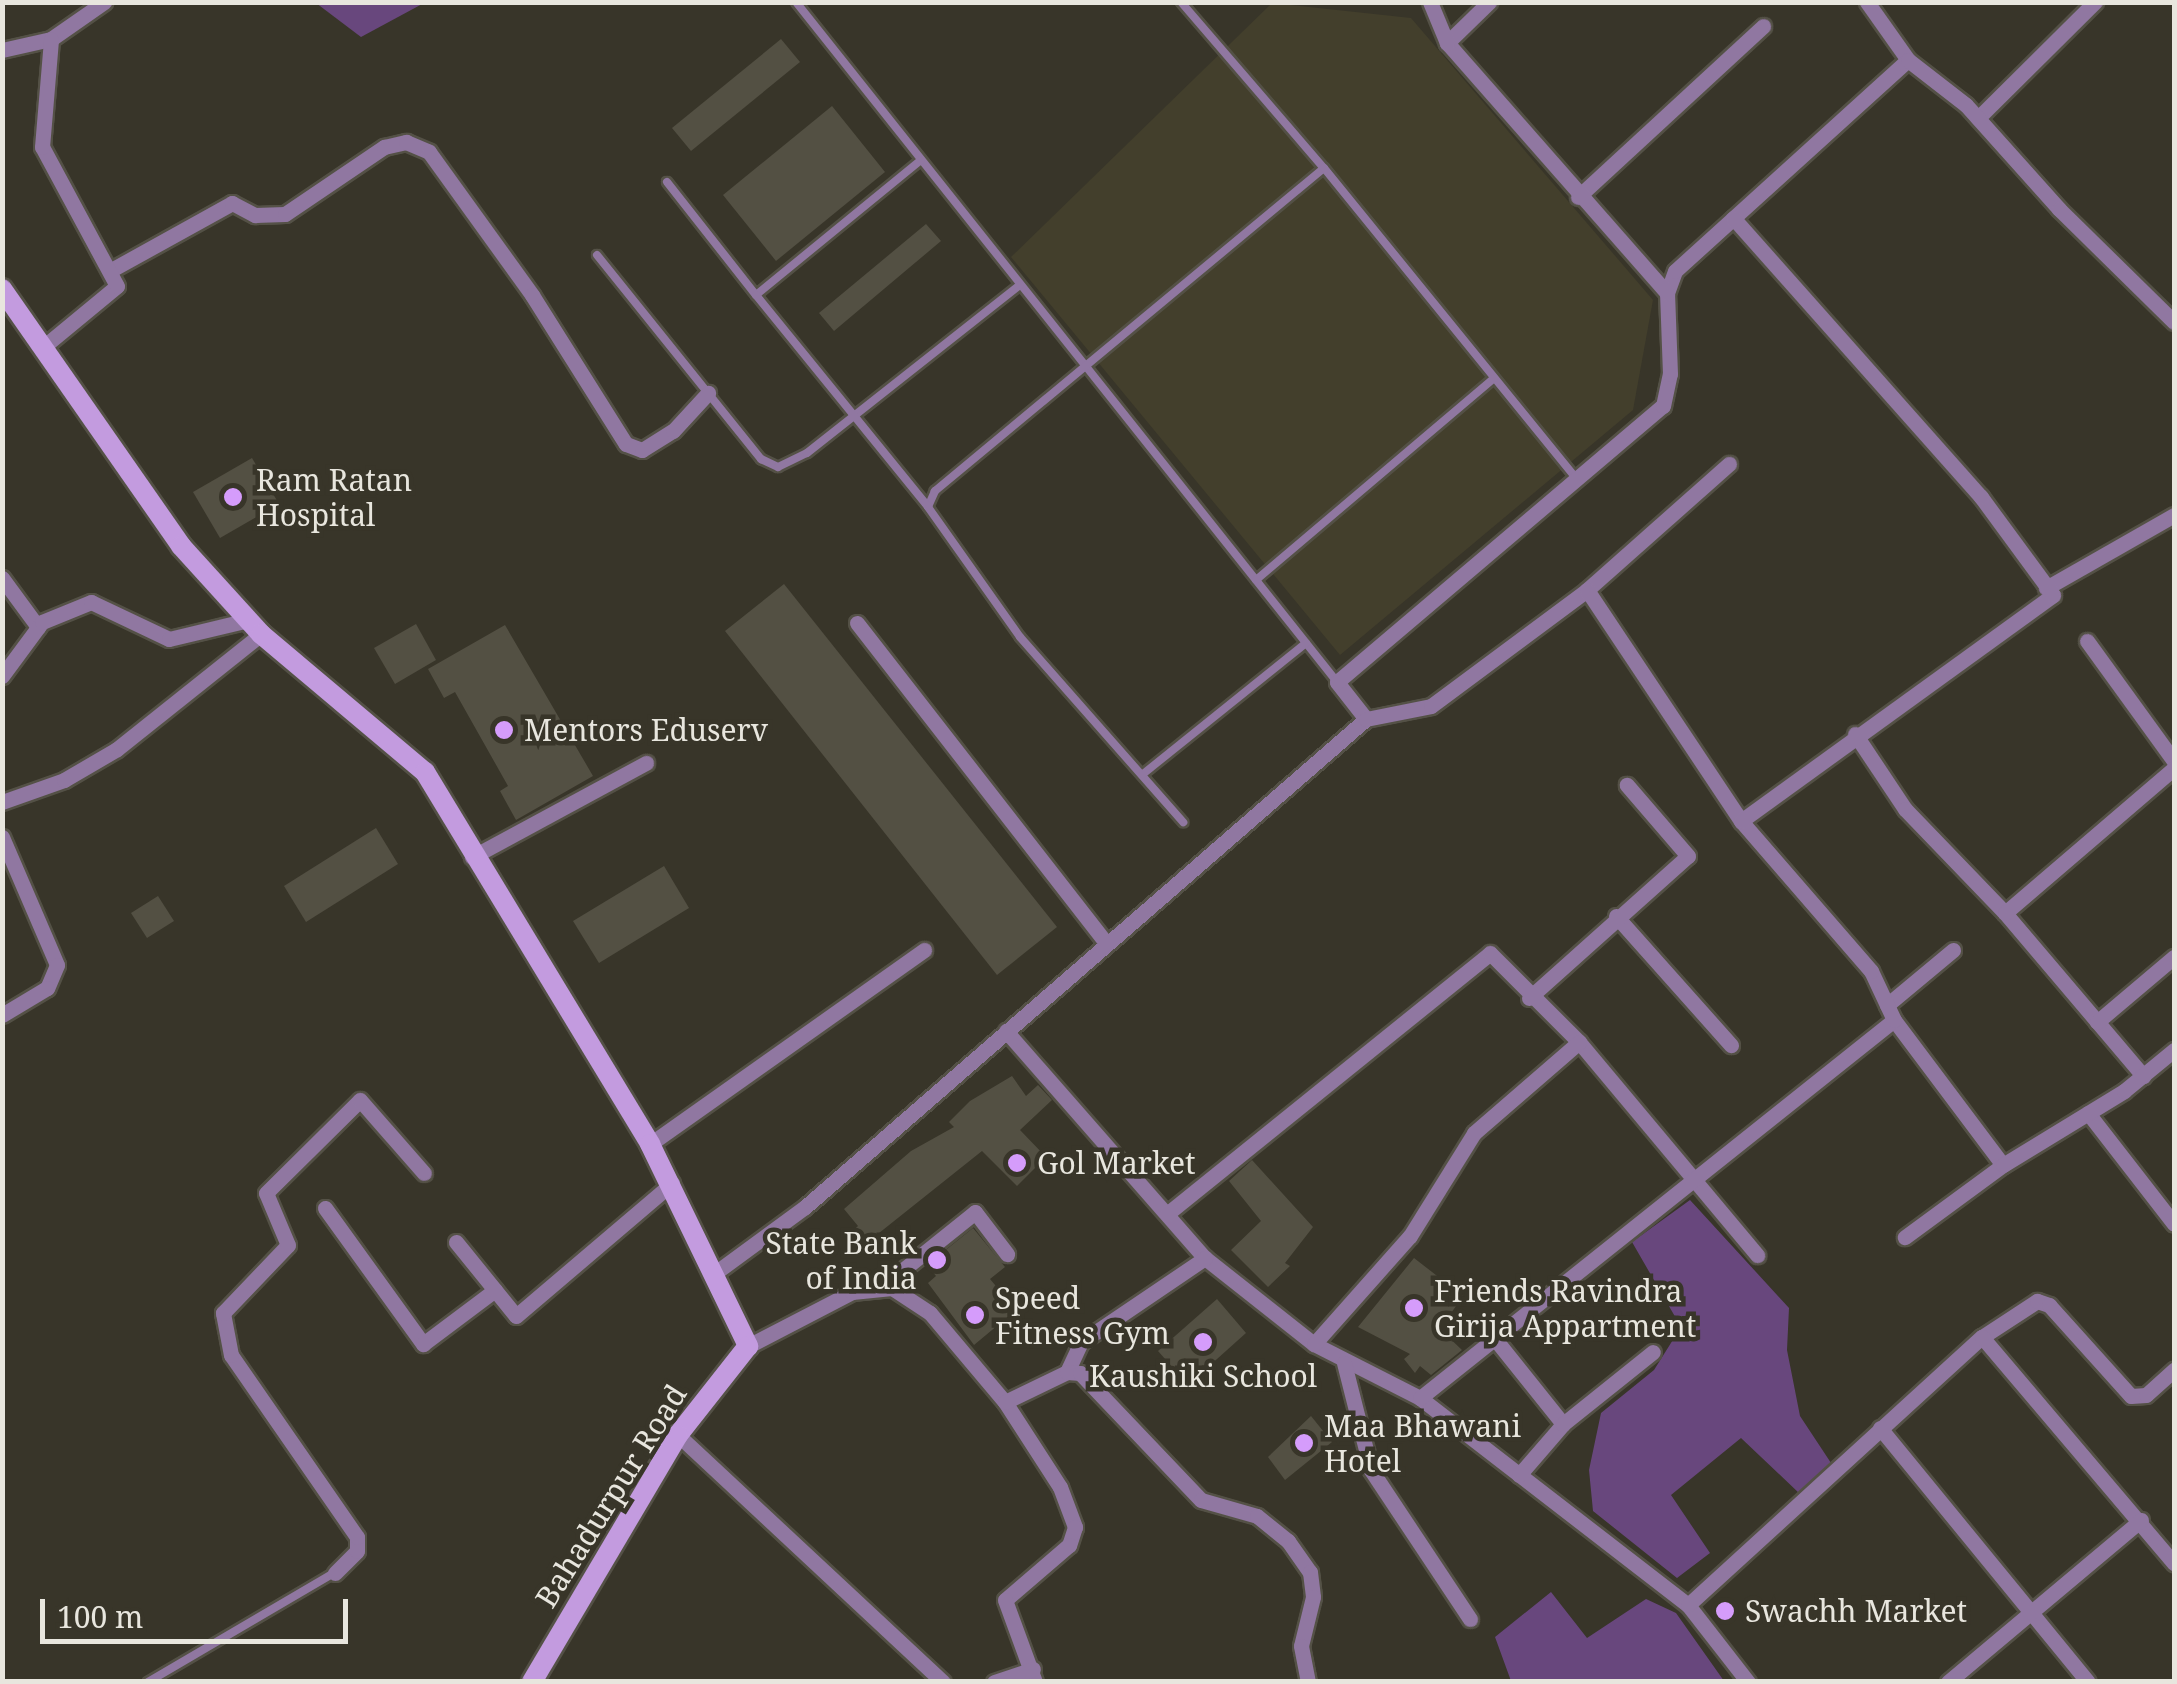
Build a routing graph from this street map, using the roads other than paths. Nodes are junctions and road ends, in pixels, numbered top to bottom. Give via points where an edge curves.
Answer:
1 (104, 2) edge
2 (796, 2) edge
3 (1182, 2) edge
4 (1430, 2) edge
5 (1489, 2) edge
6 (1867, 2) edge
7 (2095, 2) edge
8 (1763, 26) dead end
9 (51, 39) junction
10 (1447, 43) junction
11 (2, 50) edge
12 (1908, 60) junction
13 (1978, 118) junction
14 (920, 161) junction
15 (1324, 168) junction
16 (667, 182) dead end
17 (1578, 196) junction
18 (1733, 218) junction
19 (597, 255) dead end
20 (113, 268) junction
21 (1020, 285) junction
22 (2, 290) edge
23 (1667, 292) junction
24 (756, 295) junction
25 (2174, 322) edge
26 (42, 348) junction
27 (1084, 365) junction
28 (1494, 378) junction
29 (708, 393) junction
30 (852, 417) junction
31 (1730, 464) dead end
32 (1576, 479) junction
33 (928, 507) junction
34 (2174, 515) edge
35 (2, 578) edge
36 (1256, 580) junction
37 (2046, 588) junction
38 (1587, 590) junction
39 (857, 623) dead end
40 (38, 627) junction
41 (255, 627) junction
42 (2087, 642) dead end
43 (1306, 643) junction
44 (2, 676) edge
45 (1337, 682) junction
46 (1366, 719) junction
47 (1855, 734) junction
48 (646, 763) dead end
49 (2174, 764) edge
50 (1143, 774) junction
51 (1626, 785) dead end
52 (2, 802) edge
53 (1741, 821) junction
54 (1183, 822) dead end
55 (2, 837) edge
56 (472, 857) junction
57 (2005, 912) junction
58 (1616, 916) junction
59 (1107, 944) junction
60 (924, 950) dead end
61 (1953, 950) dead end
62 (2174, 958) edge
63 (1529, 998) junction
64 (1891, 1013) junction
65 (2, 1015) edge
66 (2098, 1022) junction
67 (1006, 1031) junction
68 (1579, 1042) junction
69 (1730, 1045) dead end
70 (2174, 1050) edge
71 (2143, 1076) junction
72 (2088, 1114) junction
73 (650, 1144) junction
74 (2003, 1165) junction
75 (424, 1172) dead end
76 (1696, 1179) junction
77 (672, 1183) junction
78 (325, 1208) dead end
79 (1167, 1214) junction
80 (2174, 1224) edge
81 (1905, 1237) dead end
82 (456, 1242) dead end
83 (1008, 1254) dead end
84 (1757, 1254) dead end
85 (1205, 1258) junction
86 (715, 1272) junction
87 (495, 1290) junction
88 (878, 1290) junction
89 (1982, 1336) junction
90 (1495, 1339) junction
91 (1314, 1344) junction
92 (748, 1346) junction
93 (1653, 1352) dead end
94 (1344, 1363) junction
95 (2174, 1370) edge
96 (1067, 1372) junction
97 (1420, 1398) junction
98 (1005, 1402) junction
99 (1563, 1424) junction
100 (1880, 1428) junction
101 (678, 1436) junction
102 (1519, 1475) junction
103 (2141, 1520) junction
104 (2174, 1563) edge
105 (335, 1573) joint
106 (1688, 1606) junction
107 (2032, 1611) junction
108 (1470, 1619) dead end
109 (1034, 1675) edge
110 (148, 1682) edge
111 (532, 1682) edge
112 (944, 1682) edge
113 (994, 1682) edge
114 (1308, 1682) edge
115 (1748, 1682) edge
116 (1948, 1682) edge
117 (2088, 1682) edge

1 - 9 street
2 - 14 lane
3 - 15 lane
4 - 10 street
5 - 10 street
6 - 12 street
7 - 13 street
8 - 17 street
9 - 11 street
9 - 20 street via 42,148
10 - 17 street
12 - 13 street
12 - 18 street
13 - 25 street
14 - 21 lane
14 - 24 lane
15 - 27 lane
15 - 28 lane
16 - 24 lane
17 - 23 street
18 - 23 street via 1675,271
18 - 37 street via 1981,497
19 - 29 lane
20 - 26 street via 112,296
20 - 29 street via 232,203 255,215 285,214 384,147 406,142 429,152 532,295 626,444 642,450 672,431
21 - 27 lane
21 - 30 lane
22 - 26 street
23 - 32 street via 1670,374 1662,406
24 - 30 lane
26 - 41 street via 147,502
27 - 33 lane via 935,491
27 - 36 lane
28 - 32 lane
28 - 36 lane
29 - 30 lane via 762,459 778,468
30 - 33 lane
31 - 38 street
32 - 45 street
33 - 50 lane via 1020,637
34 - 37 street
35 - 40 street
36 - 43 lane
37 - 47 street via 2053,595
38 - 46 street via 1431,706
38 - 53 street
39 - 59 street
40 - 41 street via 91,602 169,638
40 - 44 street
41 - 52 street via 117,749 64,780
41 - 56 street via 426,772
42 - 49 street
43 - 45 lane
43 - 50 lane
45 - 46 street
46 - 59 street
47 - 53 street
47 - 57 street via 1905,809
48 - 56 street
49 - 57 street
50 - 54 lane
51 - 58 street via 1688,856
53 - 64 street via 1871,971
55 - 65 street via 57,965 48,988
56 - 73 street
57 - 66 street
58 - 63 street
58 - 69 street
59 - 67 street
60 - 73 street
61 - 64 street
62 - 66 street
63 - 68 street
63 - 79 street via 1490,954
64 - 74 street
64 - 76 street
66 - 71 street
67 - 79 street
67 - 86 street via 805,1207
68 - 76 street
68 - 91 street via 1474,1132 1410,1236
70 - 71 street
71 - 72 street
72 - 74 street
72 - 80 street
73 - 77 street
74 - 81 street
75 - 105 street via 360,1100 266,1194 288,1244 223,1313 230,1355 357,1537 357,1550
76 - 84 street
76 - 90 street
77 - 86 street
77 - 87 street via 516,1316
78 - 87 street via 423,1344
79 - 85 street
82 - 87 street
83 - 88 street via 974,1212
85 - 91 street
85 - 96 street via 1098,1329 1076,1348
86 - 92 street
88 - 92 street via 852,1292
88 - 98 street via 913,1297
89 - 95 street via 2036,1302 2050,1306 2130,1396 2146,1395
89 - 100 street
89 - 103 street
90 - 97 street
90 - 99 street
91 - 94 street
92 - 101 street, Bahadurpur Road
93 - 99 street
94 - 97 street
94 - 108 street via 1371,1470
96 - 98 street
96 - 114 street via 1094,1384 1202,1500 1257,1516 1288,1541 1310,1572 1313,1597 1301,1646
97 - 102 street
98 - 109 street via 1060,1487 1075,1527 1069,1545 1006,1600
99 - 102 street
100 - 106 street
100 - 107 street
101 - 111 street, Bahadurpur Road
101 - 112 street
102 - 106 street
103 - 104 street
103 - 107 street
105 - 110 lane
106 - 115 street
107 - 116 street
107 - 117 street
109 - 113 street

